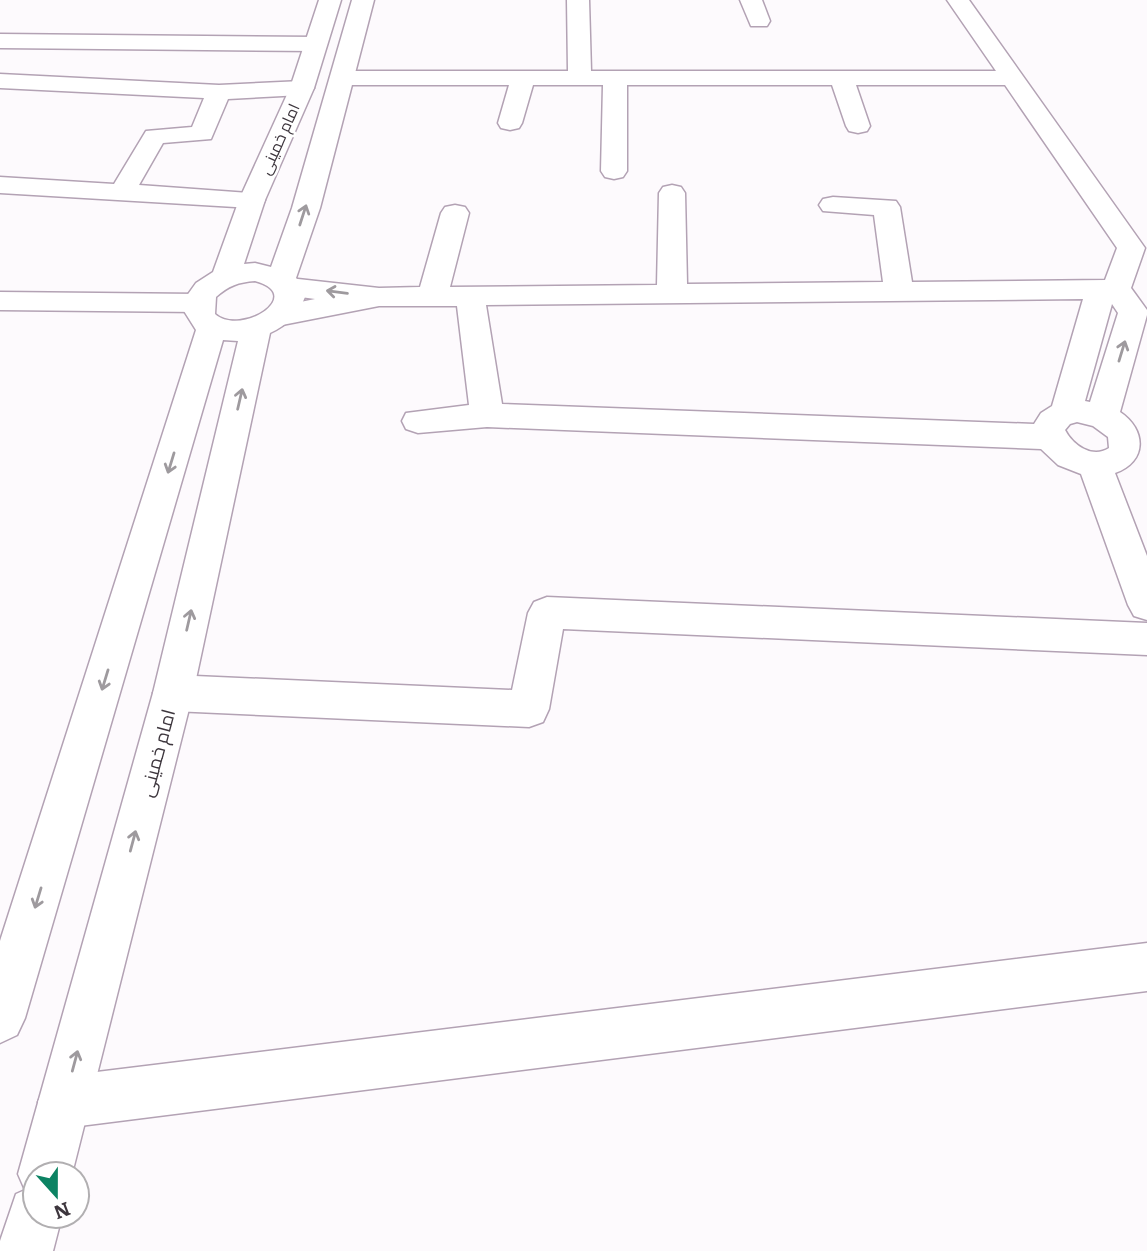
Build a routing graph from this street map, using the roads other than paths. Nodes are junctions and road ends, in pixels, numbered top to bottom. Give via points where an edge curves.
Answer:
1 (330, 0) edge
2 (363, 0) edge
3 (578, 0) edge
4 (751, 0) edge
5 (958, 0) edge
6 (759, 21) dead end
7 (0, 41) edge
8 (316, 44) junction
9 (342, 78) junction
10 (523, 78) junction
11 (580, 78) junction
12 (615, 78) junction
13 (842, 78) junction
14 (1013, 78) junction
15 (8, 87) edge
16 (302, 88) junction
17 (219, 92) junction
18 (510, 123) dead end
19 (858, 127) dead end
20 (614, 171) dead end
21 (0, 186) edge
22 (122, 192) junction
23 (672, 193) dead end
24 (252, 200) junction
25 (834, 205) dead end
26 (455, 213) dead end
27 (225, 278) junction
28 (1116, 289) junction
29 (899, 292) junction
30 (672, 294) junction
31 (433, 295) junction
32 (470, 295) junction
33 (0, 301) edge
34 (277, 302) junction
35 (205, 315) junction
36 (487, 415) junction
37 (1107, 419) junction
38 (418, 421) dead end
39 (1058, 424) junction
40 (1147, 424) edge
41 (1122, 456) edge
42 (1147, 605) edge
43 (1147, 639) edge
44 (173, 693) junction
45 (1147, 967) edge
46 (0, 1018) edge
47 (64, 1102) junction
48 (49, 1160) edge
49 (31, 1230) edge
50 (25, 1251) edge

1 - 8 street, امام خمینی
2 - 9 street, امام خمینی
3 - 11 street
4 - 6 street
5 - 14 street
7 - 8 street
8 - 16 street, امام خمینی
9 - 10 street
34 -> 9 street, امام خمینی
10 - 11 street
10 - 18 street
11 - 12 street
12 - 13 street via 801,69
12 - 20 street
13 - 14 street via 893,68
13 - 19 street
14 - 28 street via 1131,248
15 - 17 street
16 - 17 street
16 - 24 street, امام خمینی
17 - 22 street via 202,134 155,136
21 - 22 street
22 - 24 street
23 - 30 street
24 - 27 street, امام خمینی
25 - 29 street via 886,207
26 - 31 street
27 - 34 street via 255,272
27 - 35 street via 212,284
28 - 29 street
37 -> 28 street via 1133,312
28 - 39 street via 1097,300
29 - 30 street
30 - 32 street
31 - 32 street
31 - 34 street
32 - 36 street
33 - 35 street
34 - 35 street via 240,331
44 -> 34 street, امام خمینی
35 -> 46 street
36 - 38 street
36 - 39 street
37 - 39 street via 1077,411
37 - 40 street
37 - 41 street via 1126,438
39 - 41 street via 1058,449 1068,456
41 - 42 street
43 - 44 street via 547,613 529,709
47 -> 44 street, امام خمینی
45 - 47 street
47 - 48 street, امام خمینی
49 - 50 street

